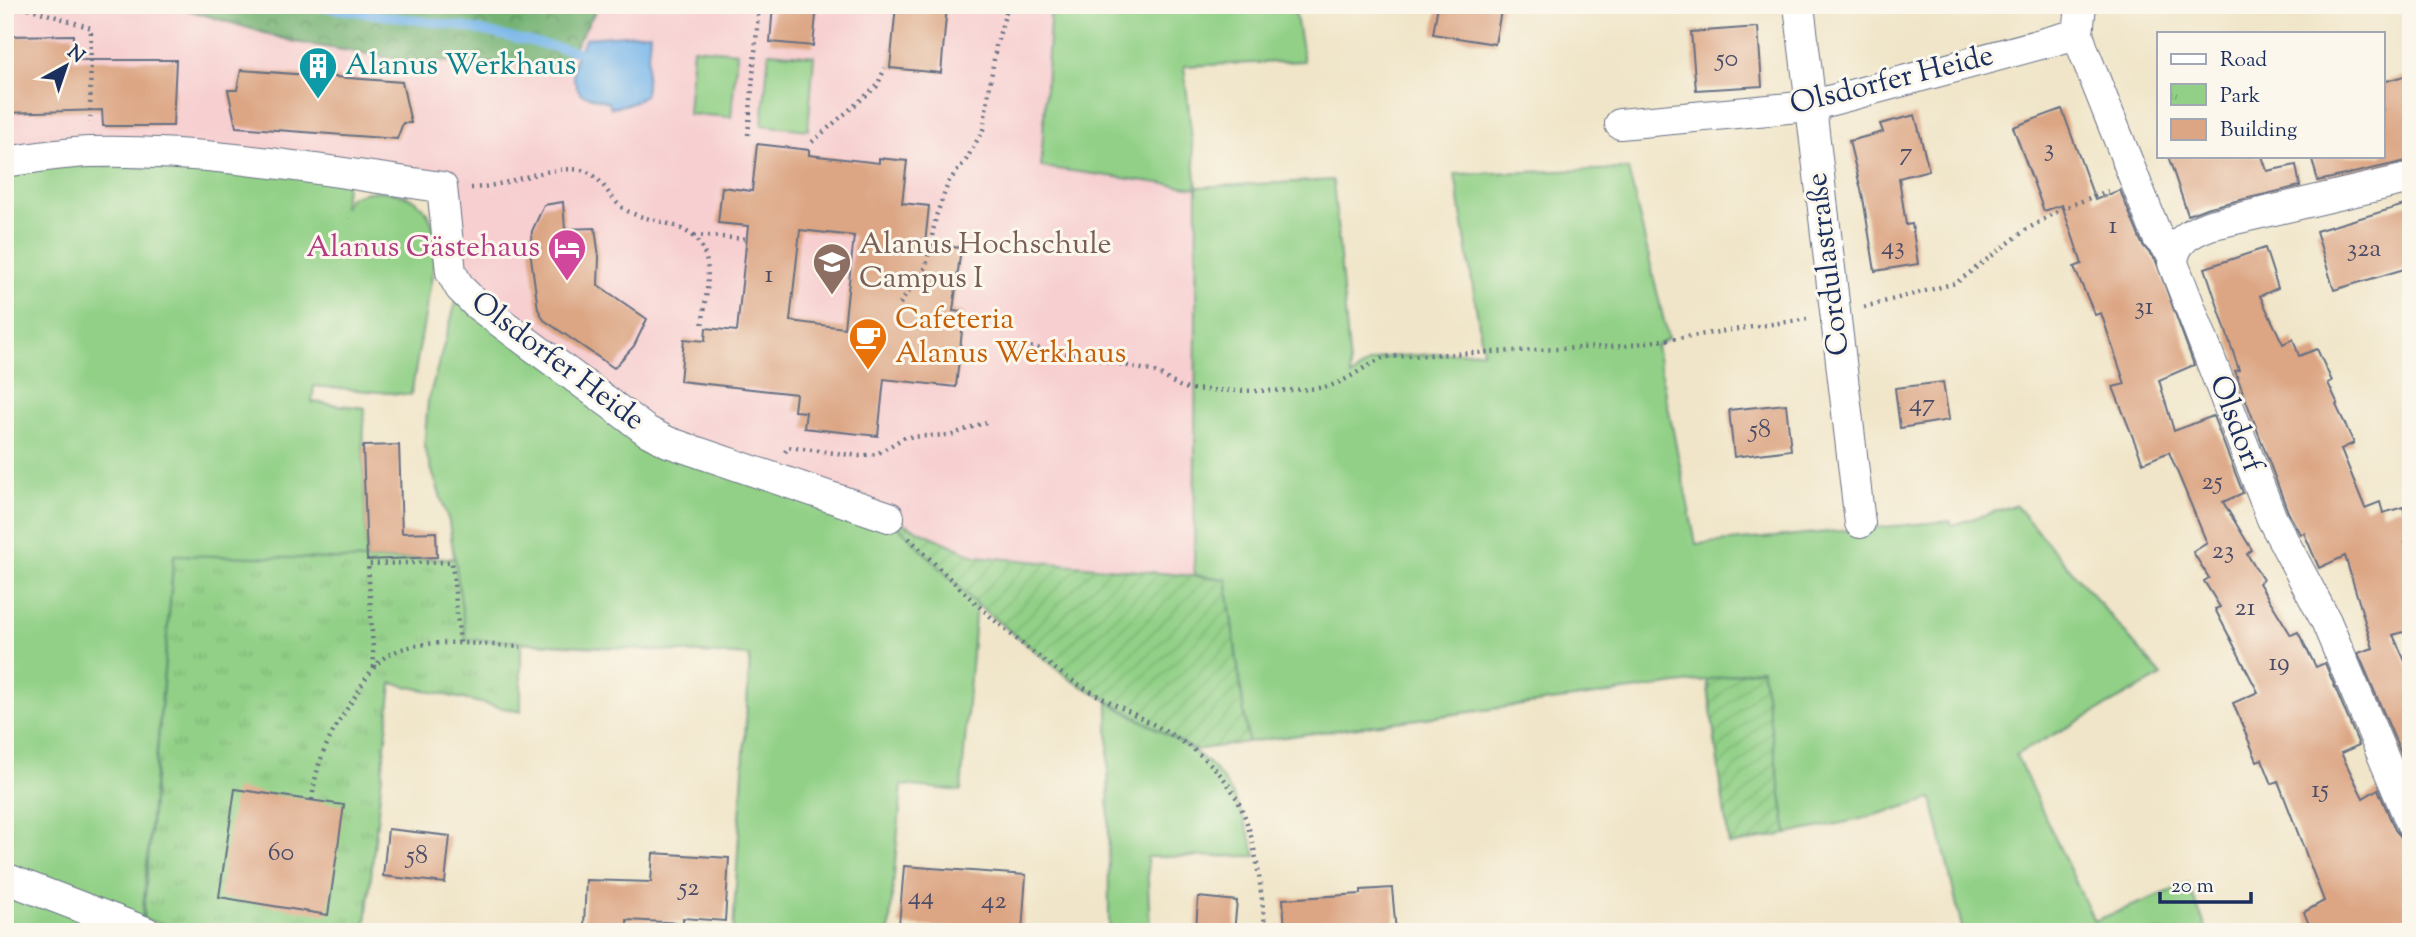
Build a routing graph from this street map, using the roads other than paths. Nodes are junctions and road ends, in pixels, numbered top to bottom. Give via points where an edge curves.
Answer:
1 (1799, 5) edge
2 (2081, 30) edge
3 (1810, 106) junction
4 (1620, 124) dead end
5 (5, 162) edge
6 (2411, 178) edge
7 (2173, 254) junction
8 (889, 517) road end
9 (1860, 523) dead end
10 (2411, 823) edge
11 (5, 878) edge
12 (146, 932) edge

1 - 3 street, Cordulastraße
2 - 3 street, Olsdorfer Heide
2 - 7 street, Olsdorfer Heide via 2158,238
3 - 4 street, Olsdorfer Heide
3 - 9 street, Cordulastraße
5 - 8 street, Olsdorfer Heide via 89,152 224,158 442,187 451,272 460,288 647,431
6 - 7 street via 2210,225 2186,237
7 - 10 street, Olsdorf via 2176,274 2272,519 2326,621
11 - 12 street

